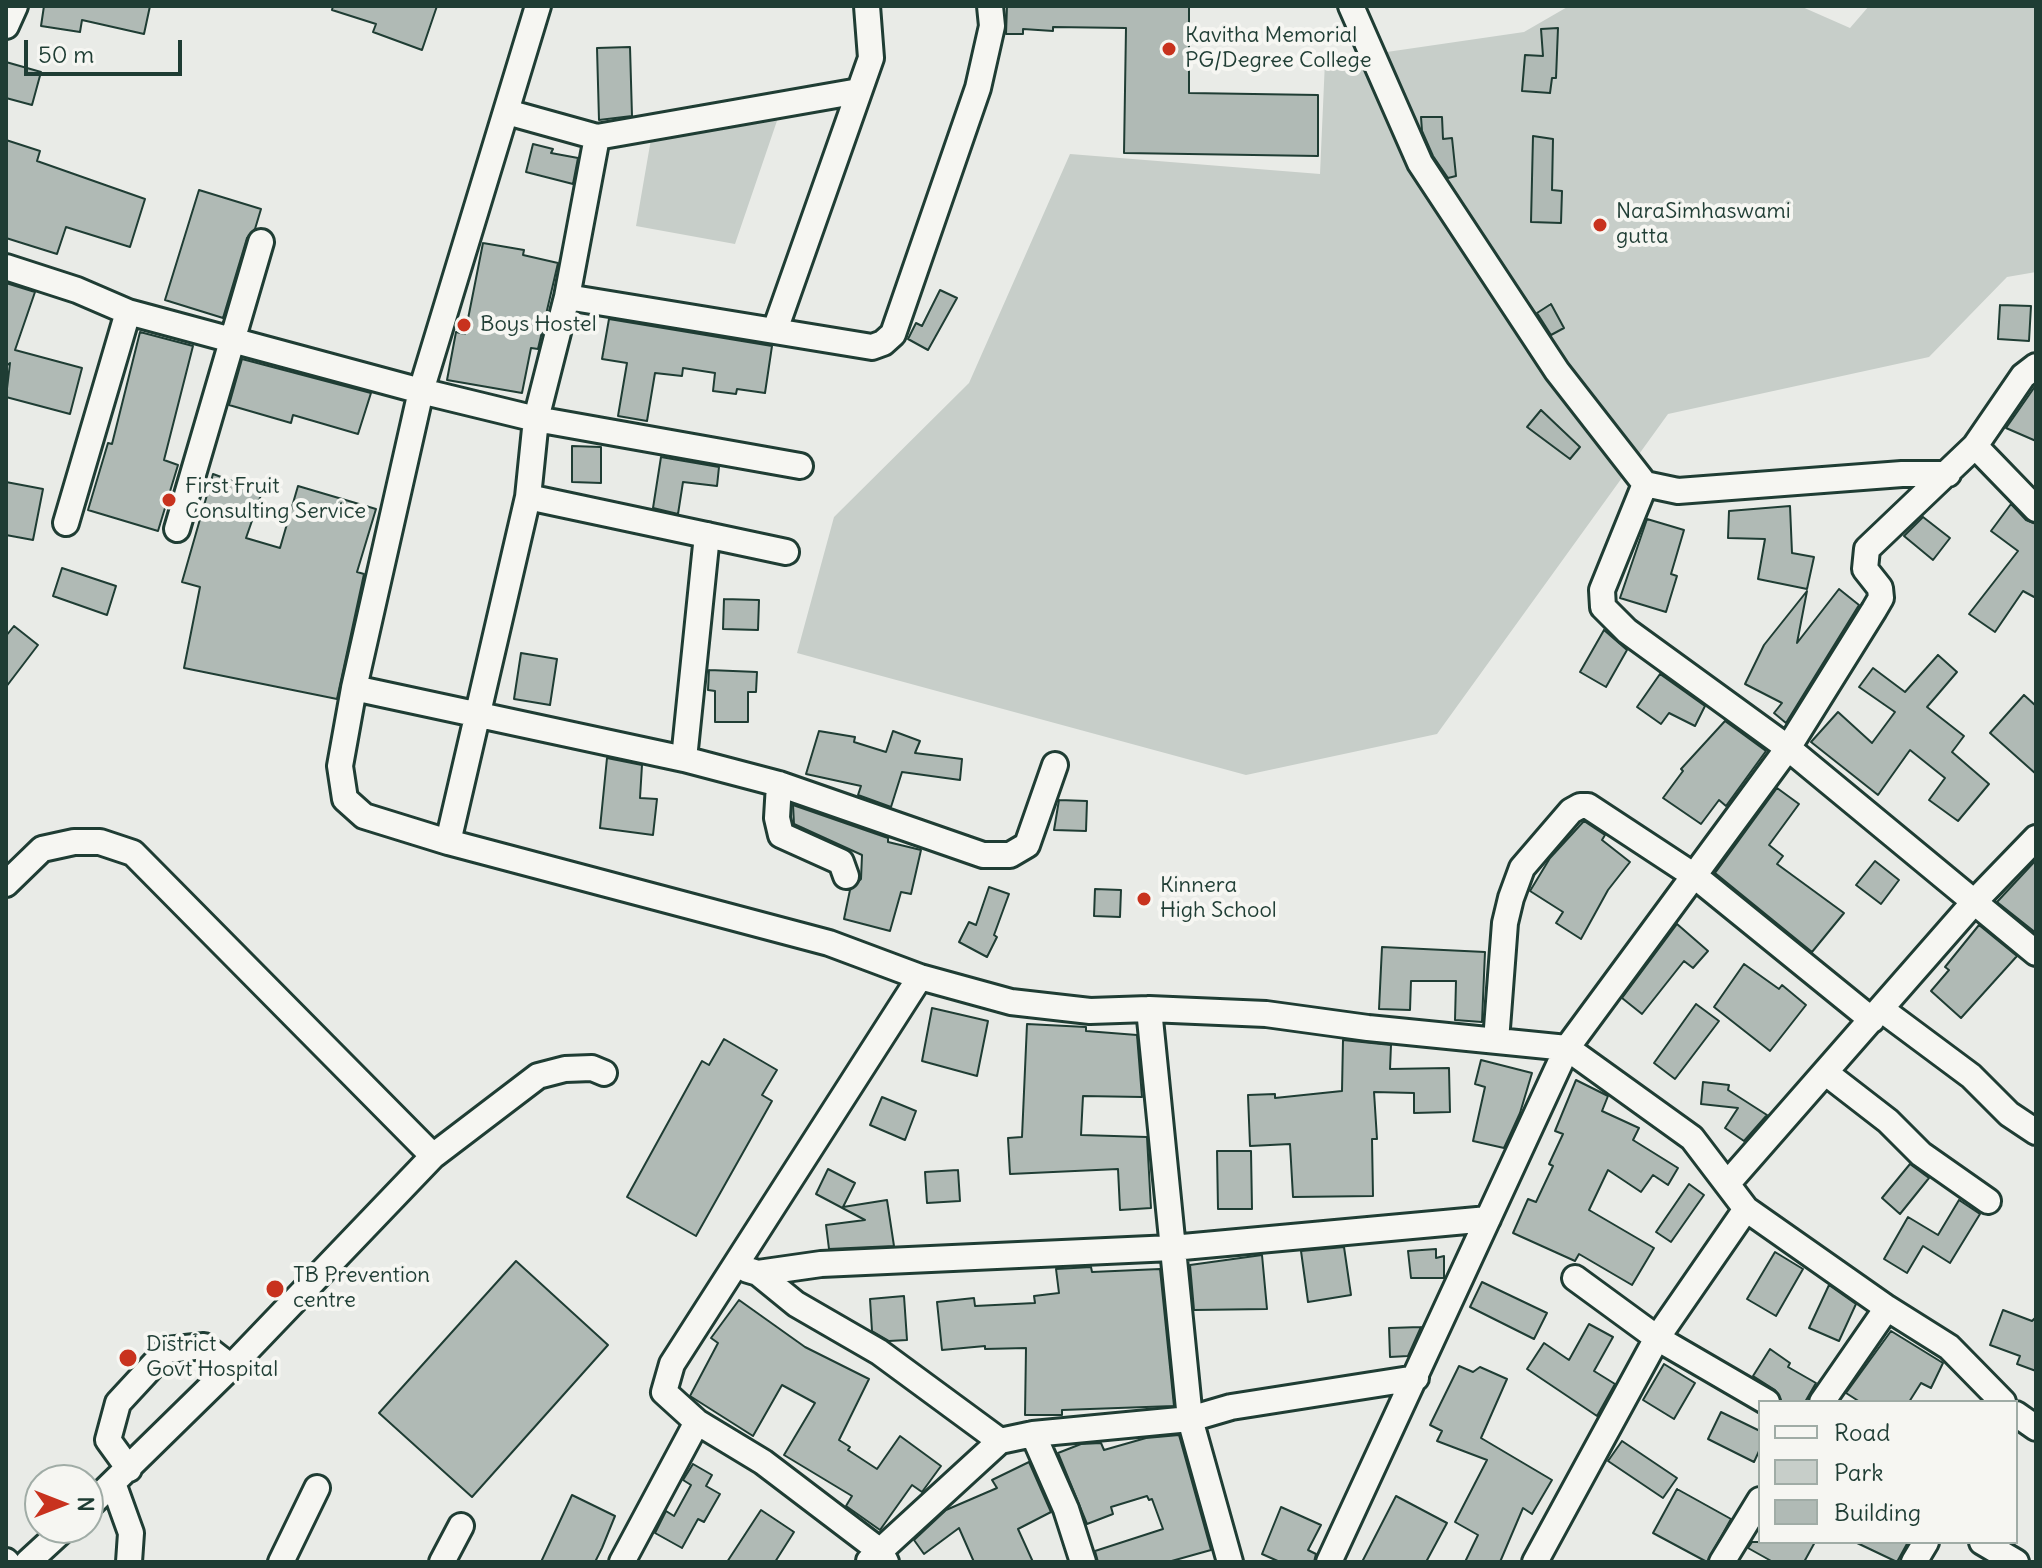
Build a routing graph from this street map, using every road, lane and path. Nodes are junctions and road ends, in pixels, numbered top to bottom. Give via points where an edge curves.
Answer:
1 (15, 6) edge
2 (538, 6) edge
3 (867, 6) edge
4 (990, 6) edge
5 (1351, 6) edge
6 (6, 26) edge
7 (859, 91) junction
8 (507, 112) junction
9 (597, 137) junction
10 (261, 242) dead end
11 (6, 267) edge
12 (567, 297) junction
13 (128, 312) junction
14 (775, 330) junction
15 (233, 341) junction
16 (2036, 366) edge
17 (421, 391) junction
18 (536, 419) junction
19 (1975, 446) junction
20 (800, 466) dead end
21 (1948, 474) junction
22 (1645, 484) junction
23 (528, 497) junction
24 (2036, 509) edge
25 (66, 523) dead end
26 (177, 529) dead end
27 (707, 535) junction
28 (786, 552) dead end
29 (354, 688) junction
30 (477, 717) junction
31 (1788, 748) junction
32 (684, 759) junction
33 (1055, 765) dead end
34 (779, 784) junction
35 (2036, 838) edge
36 (448, 842) junction
37 (846, 876) dead end
38 (1696, 877) junction
39 (6, 884) edge
40 (1975, 901) junction
41 (2036, 953) edge
42 (920, 977) junction
43 (1149, 1009) junction
44 (1876, 1014) junction
45 (1496, 1041) junction
46 (1567, 1048) junction
47 (604, 1073) dead end
48 (1826, 1073) junction
49 (2036, 1132) edge
50 (433, 1156) junction
51 (1727, 1184) junction
52 (1988, 1201) dead end
53 (1746, 1209) junction
54 (1488, 1219) junction
55 (1172, 1248) junction
56 (747, 1269) junction
57 (1575, 1278) dead end
58 (1887, 1308) junction
59 (1657, 1338) junction
60 (231, 1367) junction
61 (1416, 1378) junction
62 (1764, 1400) edge
63 (1823, 1400) edge
64 (2001, 1400) edge
65 (2018, 1415) edge
66 (1190, 1419) junction
67 (697, 1422) junction
68 (2036, 1428) edge
69 (1033, 1434) junction
70 (1000, 1441) junction
71 (121, 1476) junction
72 (317, 1488) dead end
73 (104, 1492) edge
74 (1758, 1503) edge
75 (461, 1526) dead end
76 (48, 1544) edge
77 (1925, 1544) edge
78 (1985, 1544) edge
79 (878, 1558) edge
80 (28, 1562) edge
81 (129, 1562) edge
82 (281, 1562) edge
83 (442, 1562) edge
84 (622, 1562) edge
85 (1083, 1562) edge
86 (1230, 1562) edge
87 (1329, 1562) edge
88 (1535, 1562) edge
89 (1722, 1562) edge
90 (1914, 1562) edge
91 (2016, 1562) edge

1 - 6 street
2 - 8 street
3 - 7 street via 871,58
4 - 14 street via 992,26 978,88 893,334 872,347
5 - 22 street via 1420,163 1557,371
7 - 9 street
7 - 14 street
8 - 9 street
8 - 17 street
9 - 12 street
10 - 15 street
11 - 13 street
12 - 14 street
12 - 18 street
13 - 15 street
13 - 25 street
15 - 17 street
15 - 26 street
16 - 19 street via 2023,376
17 - 18 street
17 - 29 street
18 - 20 street
18 - 23 street
19 - 21 street
19 - 24 street
21 - 22 street via 1678,491
21 - 31 street via 1867,549 1865,569 1881,598
22 - 31 street via 1602,590 1603,607 1627,631
23 - 27 street
23 - 30 street
27 - 28 street
27 - 32 street
29 - 30 street
29 - 36 street via 340,766 345,799 364,816
30 - 32 street
30 - 36 street
31 - 38 street
31 - 40 street
32 - 34 street
33 - 34 street via 1027,845 1010,855 983,855
34 - 37 street via 781,835 841,862
35 - 40 street
36 - 42 street via 829,943
38 - 44 street
38 - 45 street via 1588,806 1571,811 1522,868 1511,898
38 - 46 street
39 - 50 street via 42,849 100,842 133,853
40 - 41 street
40 - 44 street
42 - 43 street via 1011,1002 1090,1011
42 - 56 street
43 - 45 street via 1266,1014
43 - 55 street
44 - 48 street
44 - 49 street via 1971,1076
45 - 46 street
46 - 51 street via 1692,1138
46 - 54 street
47 - 50 street via 565,1069 538,1076
48 - 51 street
48 - 52 street via 1921,1154
50 - 60 street
51 - 53 street
53 - 58 street
53 - 59 street
54 - 55 street
54 - 61 street
55 - 56 street
55 - 66 street
56 - 67 street via 672,1364 664,1392
56 - 70 street via 879,1352
57 - 59 street
58 - 63 street
58 - 64 street via 1949,1347
59 - 62 street
59 - 88 street
60 - 71 street
60 - 71 street via 204,1346 167,1350 118,1403 108,1440
61 - 66 street via 1231,1407
61 - 87 street
65 - 68 street
66 - 69 street
66 - 86 street
67 - 79 street via 763,1462
67 - 84 street
69 - 70 street
69 - 85 street
70 - 79 street
71 - 73 street
71 - 81 street via 131,1533
72 - 82 street
74 - 89 street
75 - 83 street
76 - 80 street
77 - 90 street
78 - 91 street

